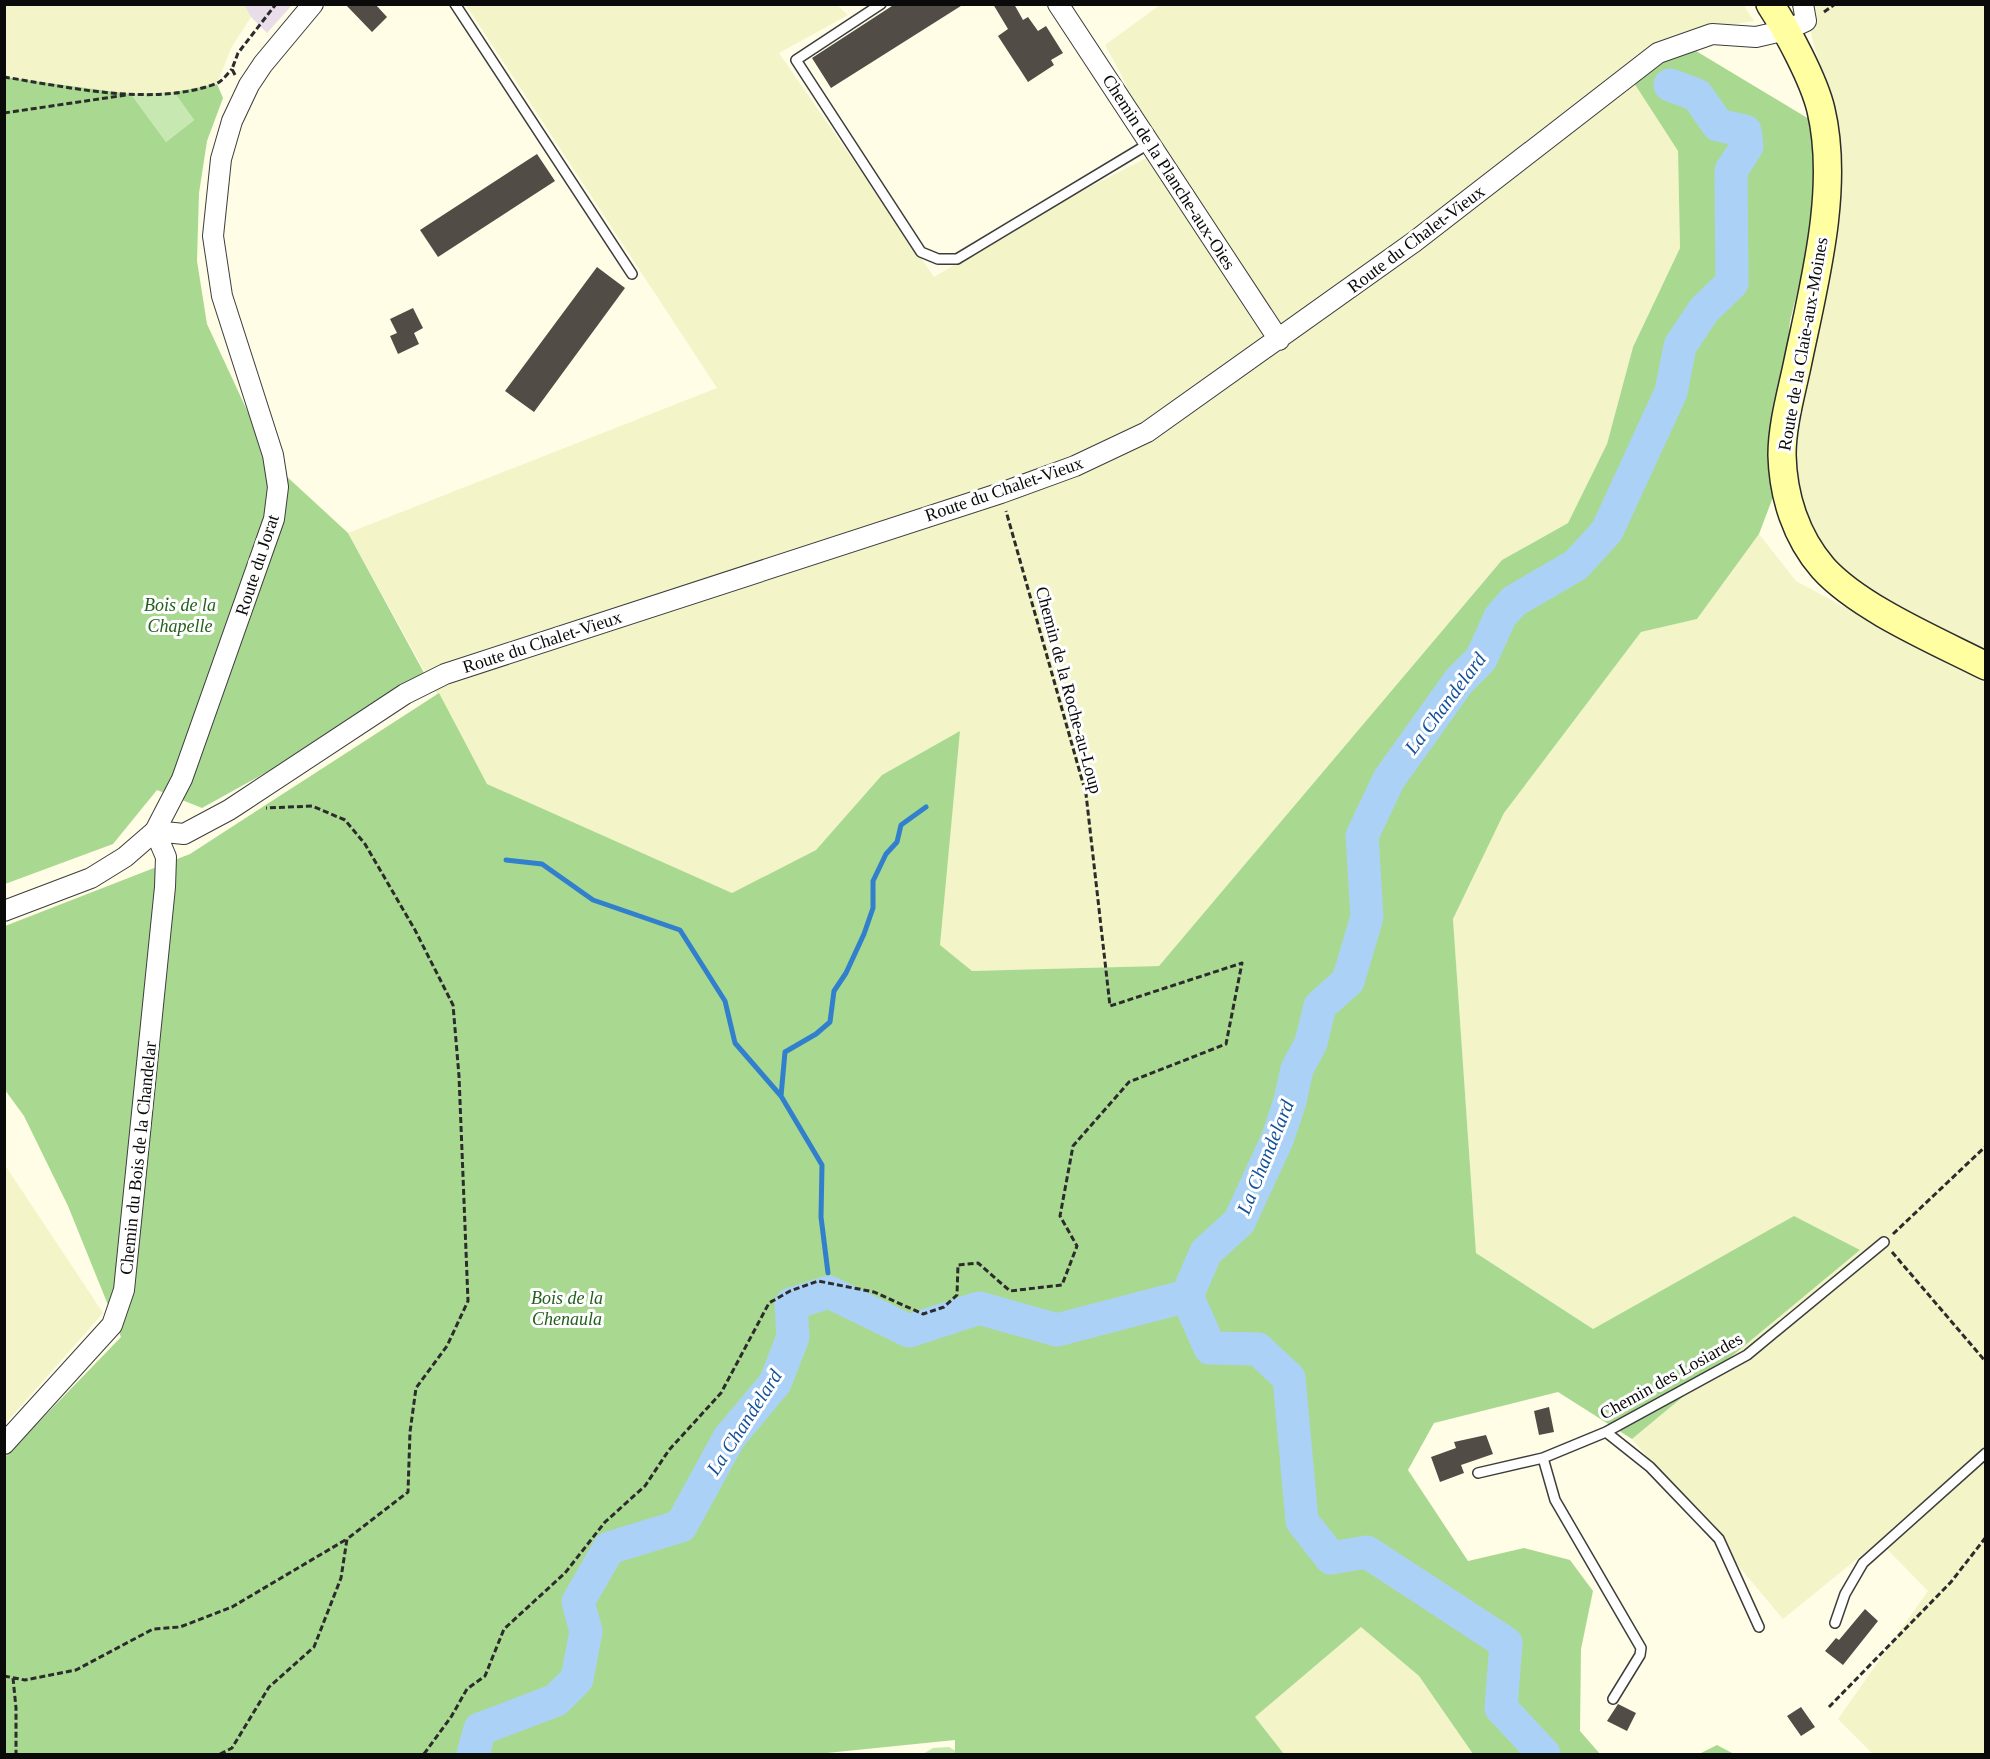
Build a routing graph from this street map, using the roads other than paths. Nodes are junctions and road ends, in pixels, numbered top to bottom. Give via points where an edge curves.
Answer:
1 (313, 4) edge
2 (455, 4) edge
3 (881, 4) edge
4 (1058, 4) edge
5 (1770, 4) edge
6 (1803, 4) edge
7 (1787, 30) junction
8 (1150, 143) junction
9 (632, 274) dead end
10 (1280, 340) junction
11 (1986, 666) edge
12 (155, 831) junction
13 (4, 911) edge
14 (1884, 1242) road end
15 (1606, 1432) junction
16 (4, 1444) edge
17 (1986, 1453) edge
18 (1543, 1458) junction
19 (1478, 1473) dead end
20 (1835, 1623) dead end
21 (1759, 1626) dead end
22 (1613, 1698) dead end

1 - 12 street, Route du Jorat via 249,85 232,121 221,159 213,236 222,296 273,454 278,487 274,519 182,779
2 - 9 lane
3 - 8 lane via 796,60 921,252 938,259 957,259
4 - 8 street, Chemin de la Planche-aux-Oies
5 - 7 main road, Route de la Claie-aux-Moines
6 - 7 street via 1806,21
7 - 10 street, Route du Chalet-Vieux via 1756,37 1712,34 1658,53
7 - 11 main road, Route de la Claie-aux-Moines via 1821,110 1827,162 1824,223 1782,455 1788,501 1801,536 1824,568 1874,606
8 - 10 street, Chemin de la Planche-aux-Oies
10 - 12 street, Route du Chalet-Vieux via 1147,432 1075,466 445,674 405,694 211,820 184,834
12 - 13 street, Route du Jorat via 125,857 91,878
12 - 16 street, Chemin du Bois de la Chandelar via 166,857 165,887 123,1290 112,1325
14 - 15 lane, Chemin des Losiardes via 1747,1355
15 - 18 lane, Chemin des Losiardes
15 - 21 lane via 1650,1467 1719,1539
17 - 20 lane via 1863,1563 1845,1594
18 - 19 lane, Chemin des Losiardes
18 - 22 lane via 1555,1500 1641,1648

